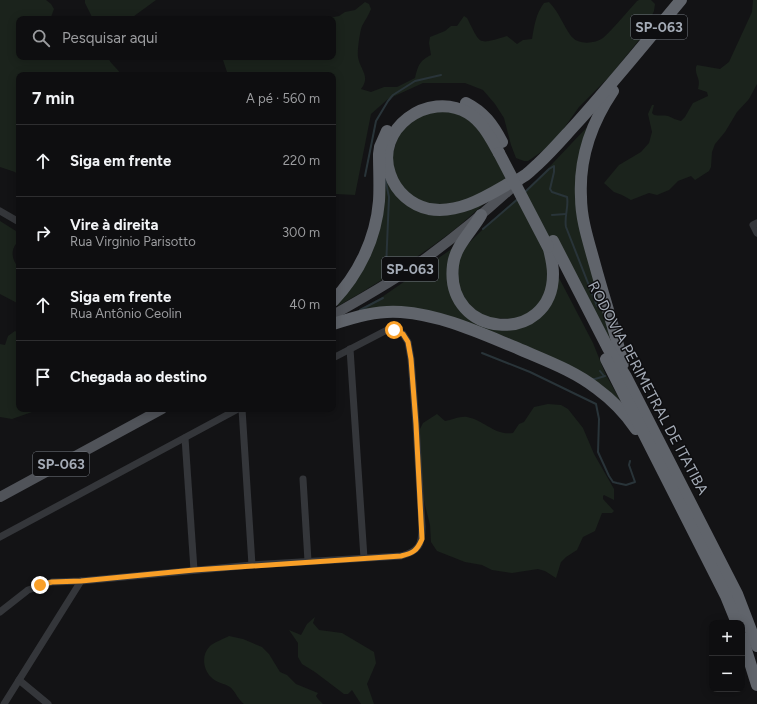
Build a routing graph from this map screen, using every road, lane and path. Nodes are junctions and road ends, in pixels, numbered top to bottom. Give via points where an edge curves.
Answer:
1 (681, 0) edge
2 (637, 54) junction
3 (502, 151) junction
4 (524, 177) junction
5 (0, 210) edge
6 (481, 215) junction
7 (16, 220) edge
8 (757, 223) edge
9 (757, 233) edge
10 (550, 246) junction
11 (336, 297) edge
12 (336, 313) edge
13 (336, 323) edge
14 (350, 349) junction
15 (336, 356) edge
16 (626, 377) junction
17 (156, 412) edge
18 (233, 412) edge
19 (242, 412) edge
20 (186, 438) junction
21 (649, 446) junction
22 (303, 480) dead end
23 (0, 496) edge
24 (0, 538) edge
25 (364, 558) junction
26 (308, 562) junction
27 (252, 565) junction
28 (194, 570) junction
29 (81, 581) junction
30 (0, 612) edge
31 (736, 620) edge
32 (745, 646) edge
33 (757, 646) edge
34 (19, 680) junction
35 (757, 684) edge
36 (4, 704) edge
37 (48, 704) edge

1 - 2 highway, SP-063
2 - 4 highway, SP-063 via 555,147
2 - 16 highway via 608,99 591,133 583,161 580,186 585,227
3 - 4 highway via 479,122 468,113 451,107 430,107 413,114 398,128 389,147 387,164 392,180 403,195 425,208 440,210 475,202
3 - 10 highway, RODOVIA PERIMETRAL DE ITATIBA, bridge
3 - 11 highway via 494,127 487,118 476,108 461,101 428,100 400,114 389,127 380,147 379,202 369,246 352,278
4 - 6 main road, SP-063
5 - 7 street
6 - 10 highway via 456,253 453,282 460,302 470,313 484,322 500,325 517,323 530,317 541,307 552,285
6 - 12 main road, SP-063 via 412,268
8 - 9 street via 753,225
10 - 16 highway, RODOVIA PERIMETRAL DE ITATIBA
10 - 21 highway, RODOVIA PERIMETRAL DE ITATIBA
13 - 21 highway via 372,313 401,312 441,318 467,328 560,367 595,387 622,411
14 - 15 street
14 - 25 street
14 - 25 street via 385,331 394,330 403,334 408,342 411,359 415,409 422,539 418,548 411,554
16 - 33 highway, RODOVIA PERIMETRAL DE ITATIBA via 737,594
17 - 23 main road, SP-063
18 - 20 street
19 - 27 street
20 - 24 street
20 - 28 street
21 - 31 highway, RODOVIA PERIMETRAL DE ITATIBA
22 - 26 street
25 - 26 street
26 - 27 street
27 - 28 street
28 - 29 street
29 - 30 street via 40,585 28,590
29 - 34 street
32 - 35 highway
34 - 36 street
34 - 37 street

